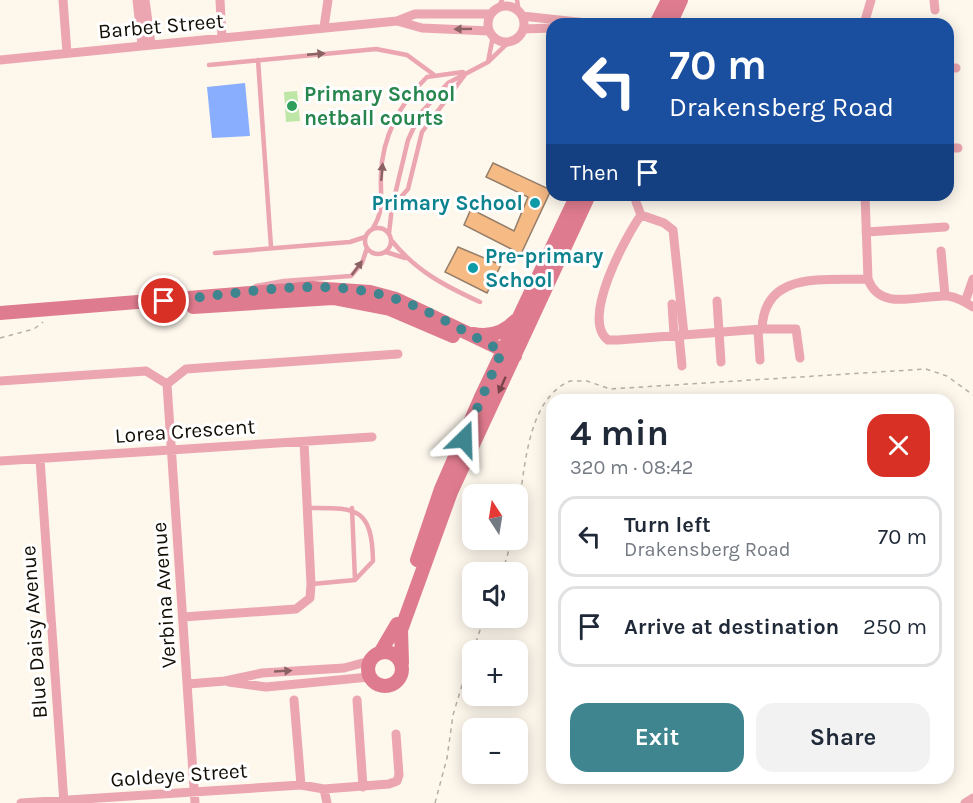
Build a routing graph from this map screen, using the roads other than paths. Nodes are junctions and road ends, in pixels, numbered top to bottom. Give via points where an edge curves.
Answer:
1 (63, 0) edge
2 (137, 0) edge
3 (146, 0) edge
4 (220, 0) edge
5 (328, 0) edge
6 (517, 0) edge
7 (669, 0) edge
8 (681, 0) edge
9 (871, 0) edge
10 (497, 7) edge
11 (520, 14) junction
12 (854, 15) dead end
13 (550, 18) edge
14 (659, 18) edge
15 (673, 18) edge
16 (858, 18) edge
17 (866, 18) edge
18 (397, 21) junction
19 (324, 27) junction
20 (546, 28) edge
21 (523, 29) junction
22 (491, 33) junction
23 (222, 38) junction
24 (511, 40) junction
25 (146, 45) junction
26 (67, 53) junction
27 (0, 60) edge
28 (258, 60) junction
29 (488, 62) junction
30 (209, 65) dead end
31 (471, 71) junction
32 (433, 74) junction
33 (574, 201) edge
34 (586, 201) edge
35 (636, 201) edge
36 (864, 201) edge
37 (392, 207) junction
38 (641, 215) junction
39 (913, 223) dead end
40 (945, 227) dead end
41 (373, 228) junction
42 (865, 229) junction
43 (389, 233) junction
44 (365, 237) junction
45 (392, 241) junction
46 (350, 242) junction
47 (366, 246) junction
48 (271, 247) junction
49 (941, 251) dead end
50 (386, 252) junction
51 (215, 253) dead end
52 (405, 258) junction
53 (867, 279) junction
54 (973, 279) edge
55 (221, 295) junction
56 (945, 296) junction
57 (717, 301) dead end
58 (480, 302) dead end
59 (527, 303) junction
60 (672, 304) dead end
61 (969, 305) edge
62 (0, 313) edge
63 (0, 322) edge
64 (760, 329) junction
65 (462, 332) junction
66 (719, 332) junction
67 (679, 335) junction
68 (398, 354) dead end
69 (507, 356) junction
70 (800, 358) dead end
71 (760, 360) dead end
72 (721, 362) dead end
73 (682, 366) dead end
74 (0, 381) edge
75 (167, 384) junction
76 (372, 437) dead end
77 (304, 442) junction
78 (171, 451) junction
79 (40, 459) junction
80 (0, 461) edge
81 (440, 505) junction
82 (307, 508) junction
83 (352, 508) junction
84 (356, 580) junction
85 (311, 585) junction
86 (183, 617) junction
87 (375, 657) junction
88 (402, 663) junction
89 (369, 677) junction
90 (225, 681) junction
91 (188, 684) junction
92 (294, 700) dead end
93 (357, 700) dead end
94 (396, 734) dead end
95 (301, 785) junction
96 (363, 787) junction
97 (324, 789) junction
98 (194, 792) junction
99 (973, 798) edge
100 (64, 802) edge
101 (21, 803) edge
102 (195, 803) edge
103 (327, 803) edge
104 (965, 803) edge

1 - 26 street
2 - 25 street
3 - 25 street
4 - 23 street
5 - 19 street
6 - 11 lane
7 - 14 street
8 - 15 street
9 - 17 street
10 - 11 street via 509,6
10 - 18 street, Barbet Street via 415,14
10 - 22 street
11 - 13 street
11 - 21 street
12 - 16 street
18 - 19 street, Barbet Street
22 -> 18 street, Barbet Street via 422,28
19 - 23 street, Barbet Street
20 - 21 street
21 - 24 street
22 - 24 street via 501,41
22 - 29 lane
23 - 25 street, Barbet Street
24 - 29 lane
25 - 26 street, Barbet Street
26 - 27 street, Barbet Street
28 - 30 lane
28 -> 32 lane via 387,49 407,55
28 - 48 lane
29 - 31 lane
31 - 32 lane
31 - 37 lane via 422,132 408,189
31 - 37 lane via 448,83 420,114 408,140
41 -> 32 lane via 383,204 381,170 392,124 403,105
33 - 59 street
34 - 69 street
35 - 38 street
36 - 42 street
37 - 43 lane
38 - 67 street via 664,222 673,230
38 - 67 street via 601,296 601,332 608,339 618,340
39 - 42 street
40 - 42 street
41 - 43 lane
41 - 44 lane
42 - 53 street
43 - 45 lane
44 - 46 lane
44 - 47 lane
45 - 50 lane
45 - 52 lane
46 - 47 lane
46 - 48 lane
47 - 50 lane via 374,253
55 -> 47 lane via 284,281 344,278 357,270
48 - 51 lane
49 - 56 street
50 - 52 lane
52 - 58 lane via 429,277
53 - 56 street via 875,291 891,300
53 - 64 street via 782,287 765,307
54 - 61 street
55 - 62 street
55 - 65 street via 312,288 370,292 396,299
56 - 61 street
57 - 66 street
59 - 65 street via 512,324 496,334
59 - 69 street
60 - 67 street
63 - 69 street via 333,298 390,309
64 - 66 street
64 - 70 street via 796,329
64 - 71 street
65 - 69 street
66 - 67 street
66 - 72 street
67 - 73 street
68 - 75 street via 186,369
69 - 81 street
74 - 75 street via 146,371
75 - 78 street, Verbina Avenue
76 - 77 street, Lorea Crescent
77 - 78 street, Lorea Crescent
77 - 82 street
78 - 79 street, Lorea Crescent
78 - 86 street, Verbina Avenue
79 - 80 street, Lorea Crescent
79 - 100 street, Blue Daisy Avenue
81 - 87 street via 395,631
81 - 88 street via 401,630
82 - 83 lane
82 - 85 street
83 - 84 lane
83 - 84 lane via 373,540 373,561
84 - 85 lane
85 - 86 street via 310,598 296,609
86 - 91 street, Verbina Avenue
87 - 88 street via 390,653
87 - 89 street via 368,668
90 -> 87 street via 262,673 344,668
88 - 89 street via 400,678 392,685 382,687
89 - 90 street via 266,687
90 - 91 street
91 - 98 street, Verbina Avenue
92 - 95 street
93 - 96 street
94 - 96 street, Goldeye Street via 397,781
95 - 97 street, Goldeye Street
95 - 98 street, Goldeye Street
96 - 97 street, Goldeye Street
97 - 103 street
98 - 100 street, Goldeye Street
98 - 102 street, Verbina Avenue
99 - 104 street
100 - 101 street, Goldeye Street

